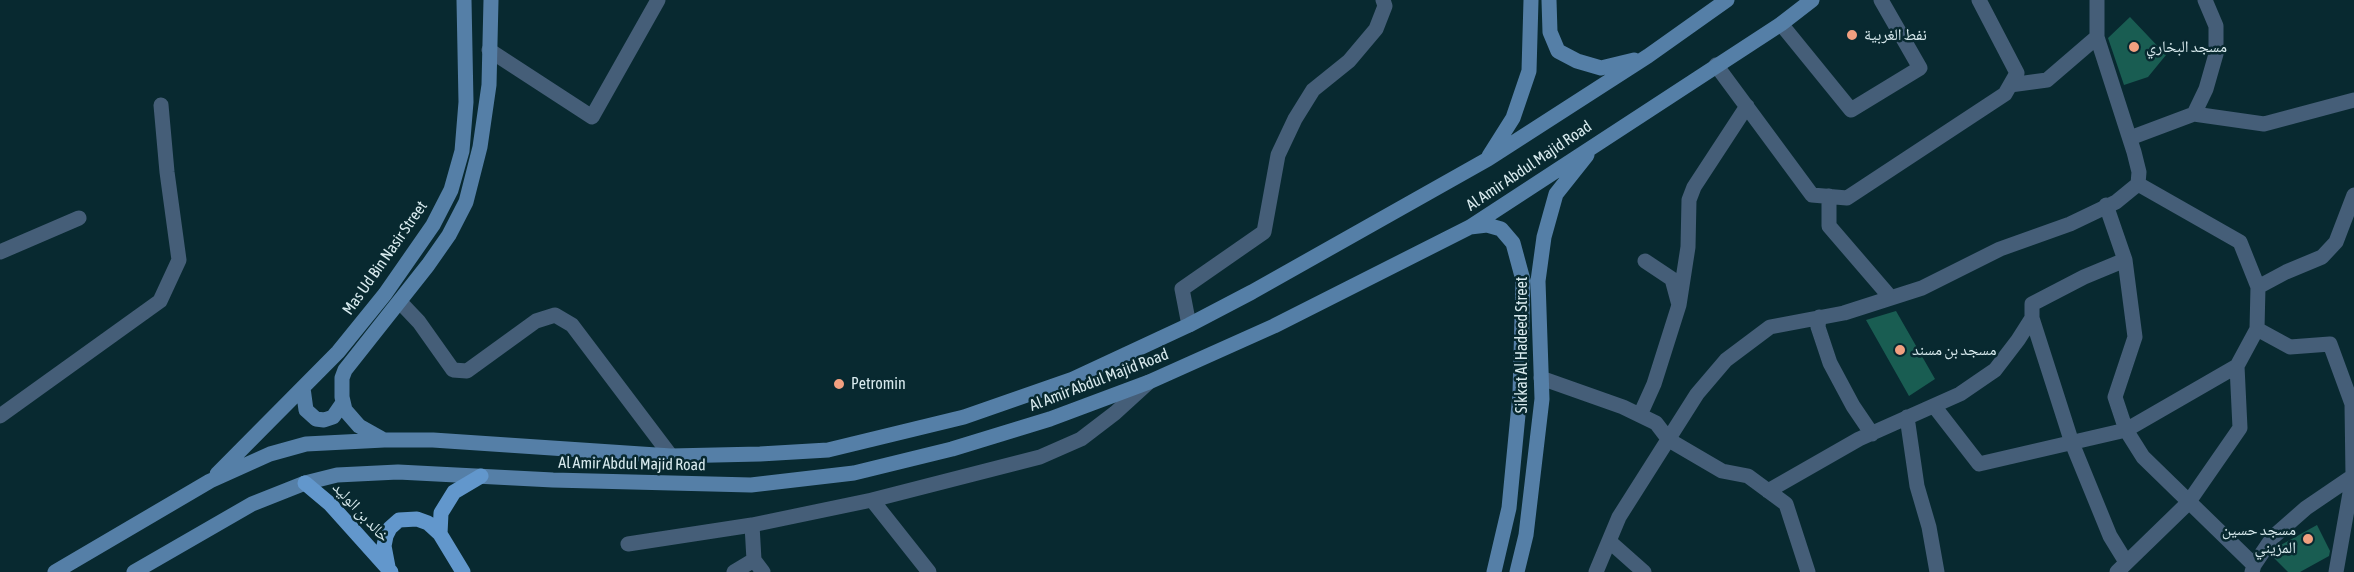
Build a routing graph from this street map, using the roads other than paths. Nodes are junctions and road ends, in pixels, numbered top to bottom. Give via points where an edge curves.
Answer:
1 (464, 0) edge
2 (491, 0) edge
3 (658, 0) edge
4 (1383, 0) edge
5 (1531, 0) edge
6 (1549, 0) edge
7 (1727, 0) edge
8 (1814, 0) edge
9 (1881, 0) edge
10 (1980, 0) edge
11 (2097, 0) edge
12 (2205, 0) edge
13 (1781, 24) junction
14 (2097, 37) junction
15 (489, 50) junction
16 (1648, 56) junction
17 (1716, 65) junction
18 (2010, 85) junction
19 (2354, 100) edge
20 (161, 105) dead end
21 (1746, 106) junction
22 (2194, 114) junction
23 (1605, 137) junction
24 (2130, 138) junction
25 (1488, 159) junction
26 (2138, 184) junction
27 (2354, 195) edge
28 (1828, 196) junction
29 (2106, 205) junction
30 (79, 218) dead end
31 (1470, 227) junction
32 (0, 252) edge
33 (2125, 260) junction
34 (1645, 261) dead end
35 (2258, 287) junction
36 (1891, 298) junction
37 (400, 302) junction
38 (1679, 305) junction
39 (1819, 317) junction
40 (2031, 318) junction
41 (1189, 325) junction
42 (2257, 329) junction
43 (2236, 366) junction
44 (1541, 378) junction
45 (1149, 382) junction
46 (303, 388) junction
47 (342, 404) junction
48 (1934, 406) junction
49 (1640, 415) junction
50 (0, 416) edge
51 (1907, 417) junction
52 (2126, 430) junction
53 (1872, 434) junction
54 (384, 440) junction
55 (1669, 440) junction
56 (2072, 443) junction
57 (671, 456) junction
58 (481, 476) junction
59 (2354, 476) edge
60 (210, 481) junction
61 (305, 483) junction
62 (1768, 491) junction
63 (872, 500) junction
64 (2188, 503) junction
65 (752, 525) junction
66 (440, 534) junction
67 (1609, 541) junction
68 (628, 544) dead end
69 (758, 566) edge
70 (2122, 567) edge
71 (2253, 569) edge
72 (389, 571) edge
73 (55, 572) edge
74 (134, 572) edge
75 (463, 572) edge
76 (734, 572) edge
77 (929, 572) edge
78 (1494, 572) edge
79 (1517, 572) edge
80 (1596, 572) edge
81 (1644, 572) edge
82 (1808, 572) edge
83 (1937, 572) edge
84 (2336, 572) edge

1 - 46 main road, Mas Ud Bin Nasir Street via 466,102 462,151 451,190 433,225 385,294
2 - 15 main road
3 - 15 street via 592,117
4 - 41 street via 1385,6 1376,29 1349,61 1313,90 1295,119 1278,155 1264,232 1182,289
5 - 25 main road via 1529,71 1513,118
6 - 16 main road via 1550,32 1558,51 1601,68
7 - 16 main road, Al Amir Abdul Majid Road
8 - 13 main road, Al Amir Abdul Majid Road
9 - 13 street via 1920,68 1851,110
10 - 18 street via 2017,73
11 - 14 street
12 - 22 street via 2216,26 2216,54
13 - 17 main road, Al Amir Abdul Majid Road
14 - 18 street via 2047,80
14 - 24 street
15 - 37 main road via 488,95 476,169 466,202 449,235
16 - 25 main road, Al Amir Abdul Majid Road
17 - 21 street
17 - 23 main road, Al Amir Abdul Majid Road
18 - 28 street via 2005,94 1847,198
19 - 22 street via 2264,124
20 - 50 street via 179,260 160,301
21 - 28 street via 1812,195
21 - 38 street via 1689,200 1688,247
22 - 24 street
23 - 31 main road, Al Amir Abdul Majid Road
23 - 44 main road, Sikkat Al Hadeed Street via 1556,194 1544,237 1538,281
24 - 26 street via 2139,172
25 - 41 main road, Al Amir Abdul Majid Road
26 - 29 street
26 - 35 street via 2240,242
27 - 35 street via 2336,242 2322,258
28 - 36 street via 1829,226
29 - 33 street
29 - 36 street via 2070,224 2000,249 1922,288
30 - 32 street
31 - 45 main road, Al Amir Abdul Majid Road via 1274,326
31 - 78 main road, Sikkat Al Hadeed Street via 1487,225 1501,230 1513,243 1523,280 1520,394 1510,497
33 - 40 street via 2032,304
33 - 52 street via 2135,338 2115,397
34 - 38 street via 1672,279
35 - 42 street
36 - 39 street
37 - 47 main road via 345,370
37 - 57 street via 453,370 467,371 536,321 555,315 572,326
38 - 49 street
39 - 53 street via 1818,327 1830,363
39 - 55 street via 1770,327 1726,360 1697,394
40 - 48 street via 1995,370
40 - 56 street
41 - 57 main road, Al Amir Abdul Majid Road via 1073,379 964,417 897,434 828,450
42 - 43 street
42 - 59 street via 2290,347 2330,344 2352,404
43 - 52 street
43 - 64 street via 2240,428
44 - 49 street
44 - 79 main road, Sikkat Al Hadeed Street via 1526,535
45 - 58 main road, Al Amir Abdul Majid Road via 1050,419 854,473 750,485
45 - 63 street via 1081,439 1040,458
46 - 47 main road via 306,410 316,419 333,417
46 - 60 main road, Mas Ud Bin Nasir Street
47 - 54 main road via 359,426
48 - 51 street
48 - 56 street via 1979,464
49 - 55 street via 1656,423
51 - 53 street
51 - 83 street via 1917,486
52 - 56 street
52 - 64 street via 2142,457
53 - 62 street
54 - 57 main road, Al Amir Abdul Majid Road
54 - 60 main road, Al Amir Abdul Majid Road via 306,444 270,454
55 - 62 street via 1722,471 1748,476
55 - 67 street via 1619,517
56 - 70 street
58 - 61 main road, Al Amir Abdul Majid Road via 369,472
58 - 66 main road via 454,492 446,502
59 - 71 street via 2306,508 2274,537
59 - 84 street
60 - 73 main road
61 - 72 main road, خالد بن الوليد via 330,504
61 - 74 main road, Al Amir Abdul Majid Road via 252,504
62 - 82 street via 1786,504
63 - 65 street
63 - 77 street
64 - 70 street
64 - 71 street
65 - 68 street
65 - 69 street
66 - 72 main road, خالد بن الوليد via 417,519 399,520 390,528 384,546
66 - 75 main road, خالد بن الوليد
67 - 80 street
67 - 81 street
69 - 76 street

